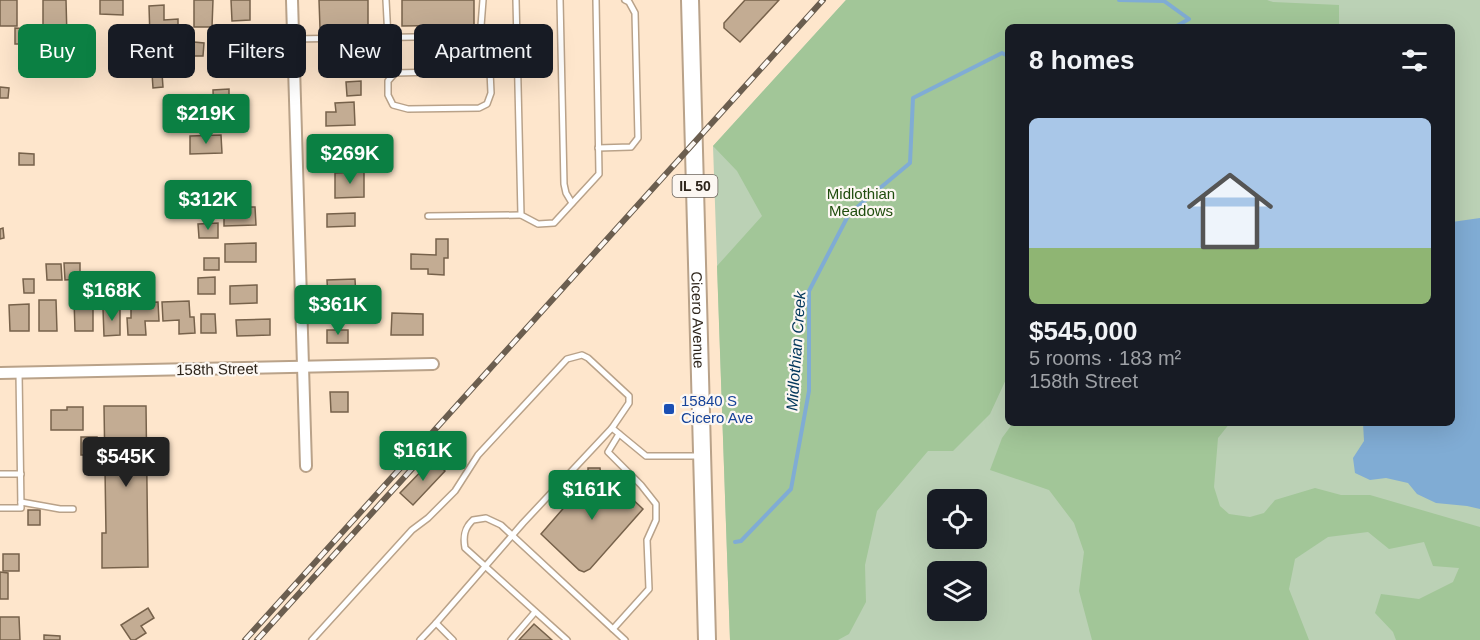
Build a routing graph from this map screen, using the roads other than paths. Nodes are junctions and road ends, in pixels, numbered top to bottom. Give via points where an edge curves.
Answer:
1 (292, 0) edge
2 (386, 0) edge
3 (483, 0) edge
4 (516, 0) edge
5 (560, 0) edge
6 (596, 0) edge
7 (625, 0) edge
8 (690, 0) edge
9 (293, 24) edge
10 (387, 24) edge
11 (517, 24) edge
12 (402, 38) edge
13 (490, 71) joint
14 (294, 78) edge
15 (518, 78) edge
16 (598, 148) junction
17 (572, 203) junction
18 (521, 215) junction
19 (428, 216) dead end
20 (434, 364) dead end
21 (303, 368) junction
22 (0, 373) edge
23 (19, 373) junction
24 (612, 428) junction
25 (620, 434) junction
26 (702, 455) junction
27 (306, 466) dead end
28 (0, 474) edge
29 (21, 474) junction
30 (21, 502) junction
31 (0, 508) edge
32 (73, 508) dead end
33 (513, 535) junction
34 (485, 567) junction
35 (535, 612) junction
36 (436, 623) junction
37 (613, 629) junction
38 (312, 640) edge
39 (420, 640) edge
40 (453, 640) edge
41 (511, 640) edge
42 (567, 640) edge
43 (625, 640) edge
44 (707, 640) edge

1 - 9 street
2 - 10 lane
3 - 12 lane via 481,26 474,36
4 - 11 lane
5 - 17 lane via 564,184
6 - 16 lane
7 - 16 lane via 635,14 638,138 631,147
8 - 26 main road, Cicero Avenue / IL 50
13 - 13 lane via 395,73 388,81 388,95 393,105 408,109 479,108 487,104 491,93
14 - 21 street
15 - 18 lane
16 - 17 lane via 599,174
17 - 18 lane via 554,223 538,224
18 - 19 lane
20 - 21 street, 158th Street
21 - 23 street, 158th Street
21 - 27 street
22 - 23 street, 158th Street
23 - 29 lane
24 - 25 lane
24 - 33 lane
24 - 38 lane via 629,403 629,396 588,358 567,359 478,455 455,491 412,530
25 - 26 lane via 646,456
25 - 37 lane via 608,452 656,504 656,520 648,540 649,589
26 - 44 main road, Cicero Avenue / IL 50
28 - 29 lane
29 - 30 lane
30 - 31 lane via 21,508
30 - 32 lane
33 - 34 lane
33 - 34 lane via 495,520 486,518 469,524 463,538 465,548
33 - 37 lane
34 - 35 lane
34 - 36 lane
35 - 41 lane
35 - 42 lane
36 - 39 lane
36 - 40 lane
37 - 43 lane

